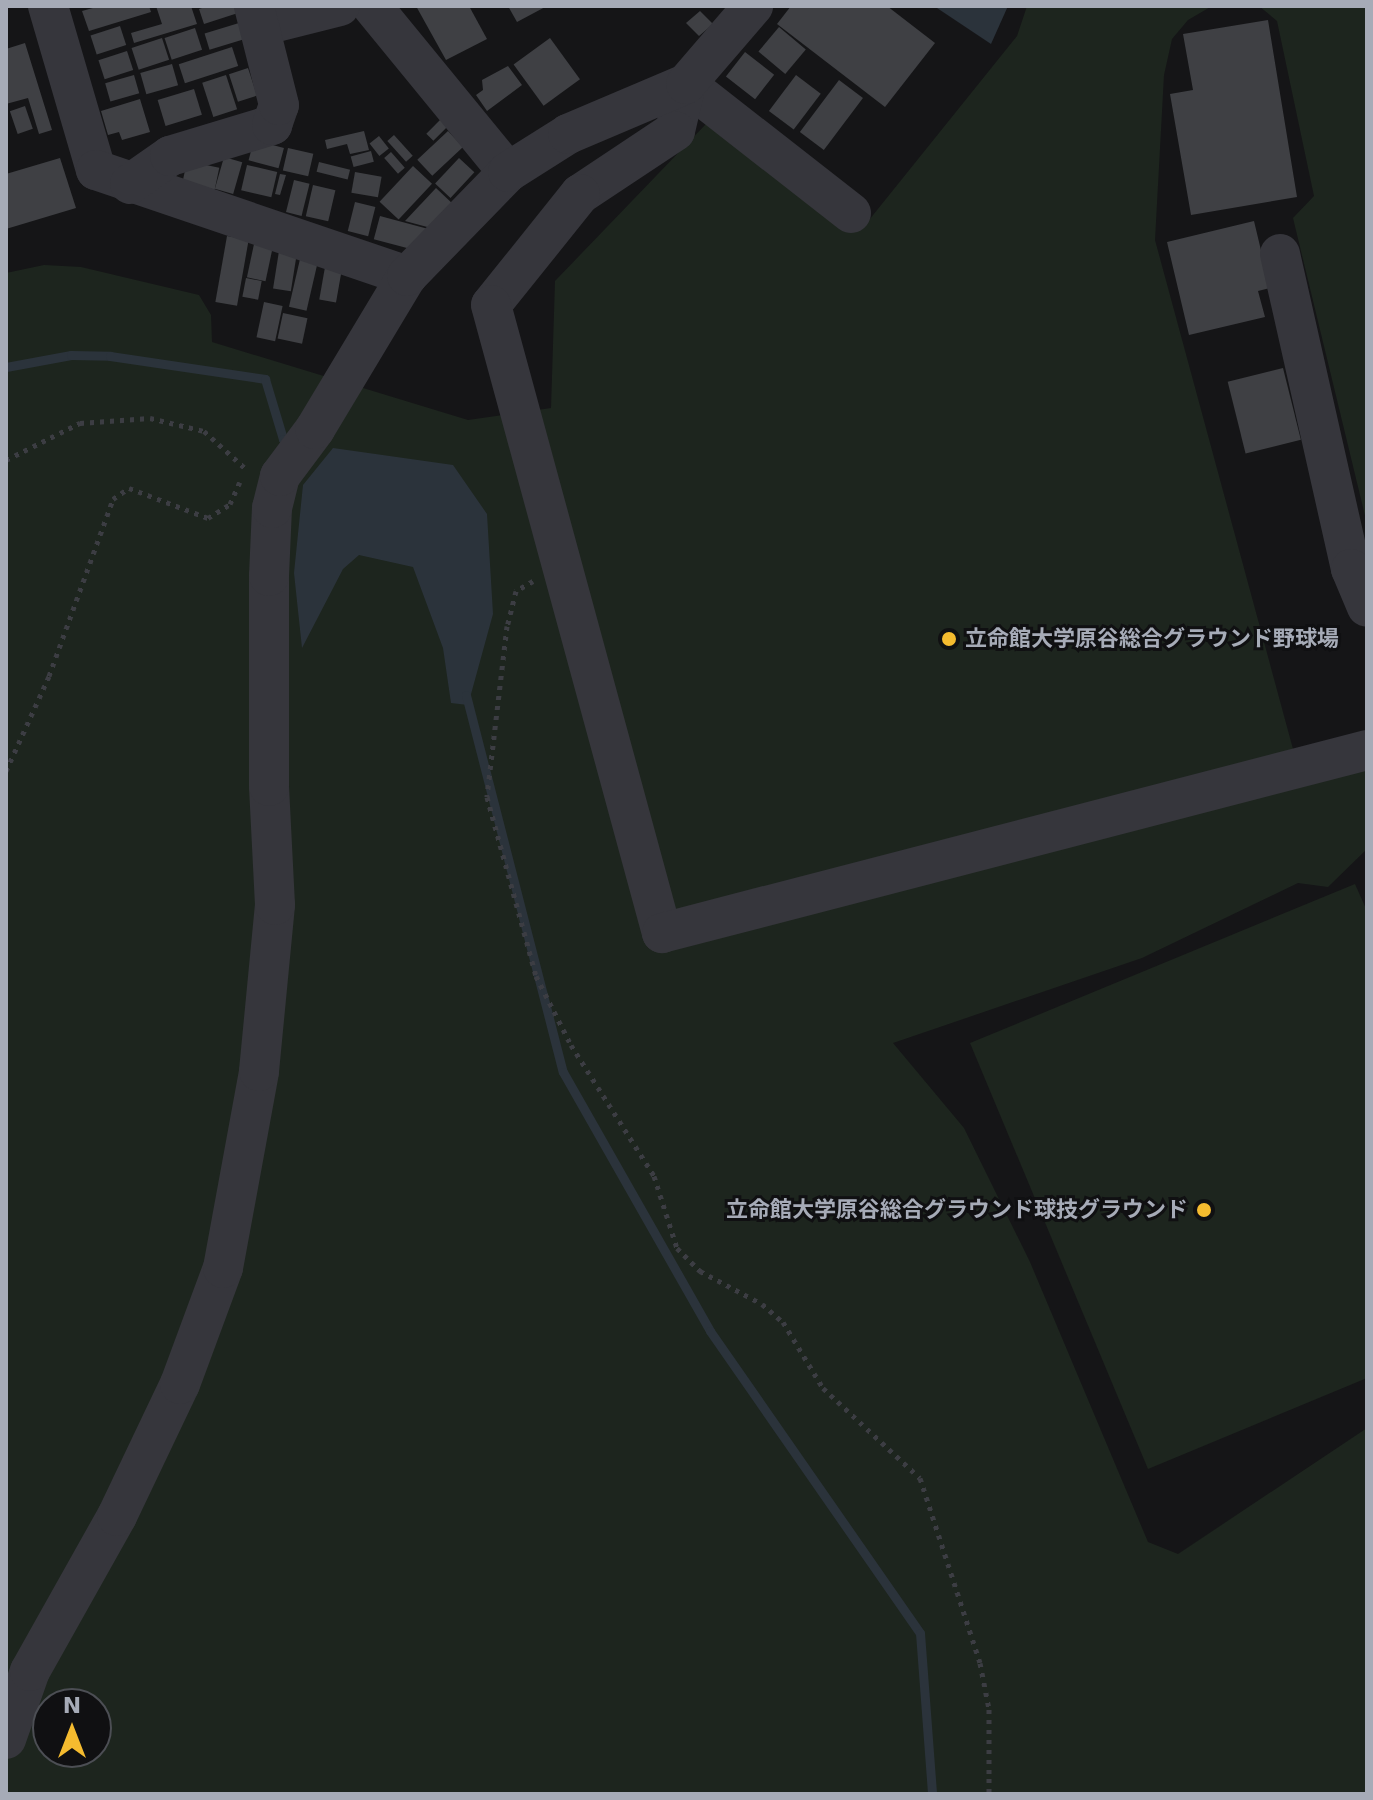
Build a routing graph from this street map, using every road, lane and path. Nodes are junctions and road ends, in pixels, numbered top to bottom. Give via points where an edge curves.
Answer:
1 (48, 6) edge
2 (340, 6) edge
3 (372, 6) edge
4 (749, 8) edge
5 (257, 16) edge
6 (686, 84) junction
7 (508, 172) junction
8 (130, 184) junction
9 (851, 213) dead end
10 (1280, 254) dead end
11 (407, 276) junction
12 (6, 460) edge
13 (283, 477) junction
14 (560, 563) junction
15 (1367, 607) edge
16 (1367, 750) edge
17 (6, 771) edge
18 (6, 1739) edge
19 (989, 1794) edge

1 - 8 street via 96,170
2 - 5 street
3 - 7 street
4 - 6 street
5 - 8 street via 279,105 272,125 170,156
6 - 7 street via 642,107 568,134
6 - 9 street
6 - 14 street via 675,131 580,194 491,305
7 - 11 street
8 - 11 street
10 - 15 street via 1351,569
11 - 13 street
12 - 13 path via 80,423 150,418 204,431
13 - 17 path via 243,477 230,504 208,518 129,488 113,499 49,676
13 - 18 street via 269,786 275,905 259,1071 223,1268 180,1384 117,1516 30,1671
14 - 16 street via 662,933
14 - 19 path via 516,591 487,765 487,797 536,976 571,1045 654,1176 677,1248 700,1271 762,1304 783,1322 823,1388 920,1478 980,1663 989,1709

